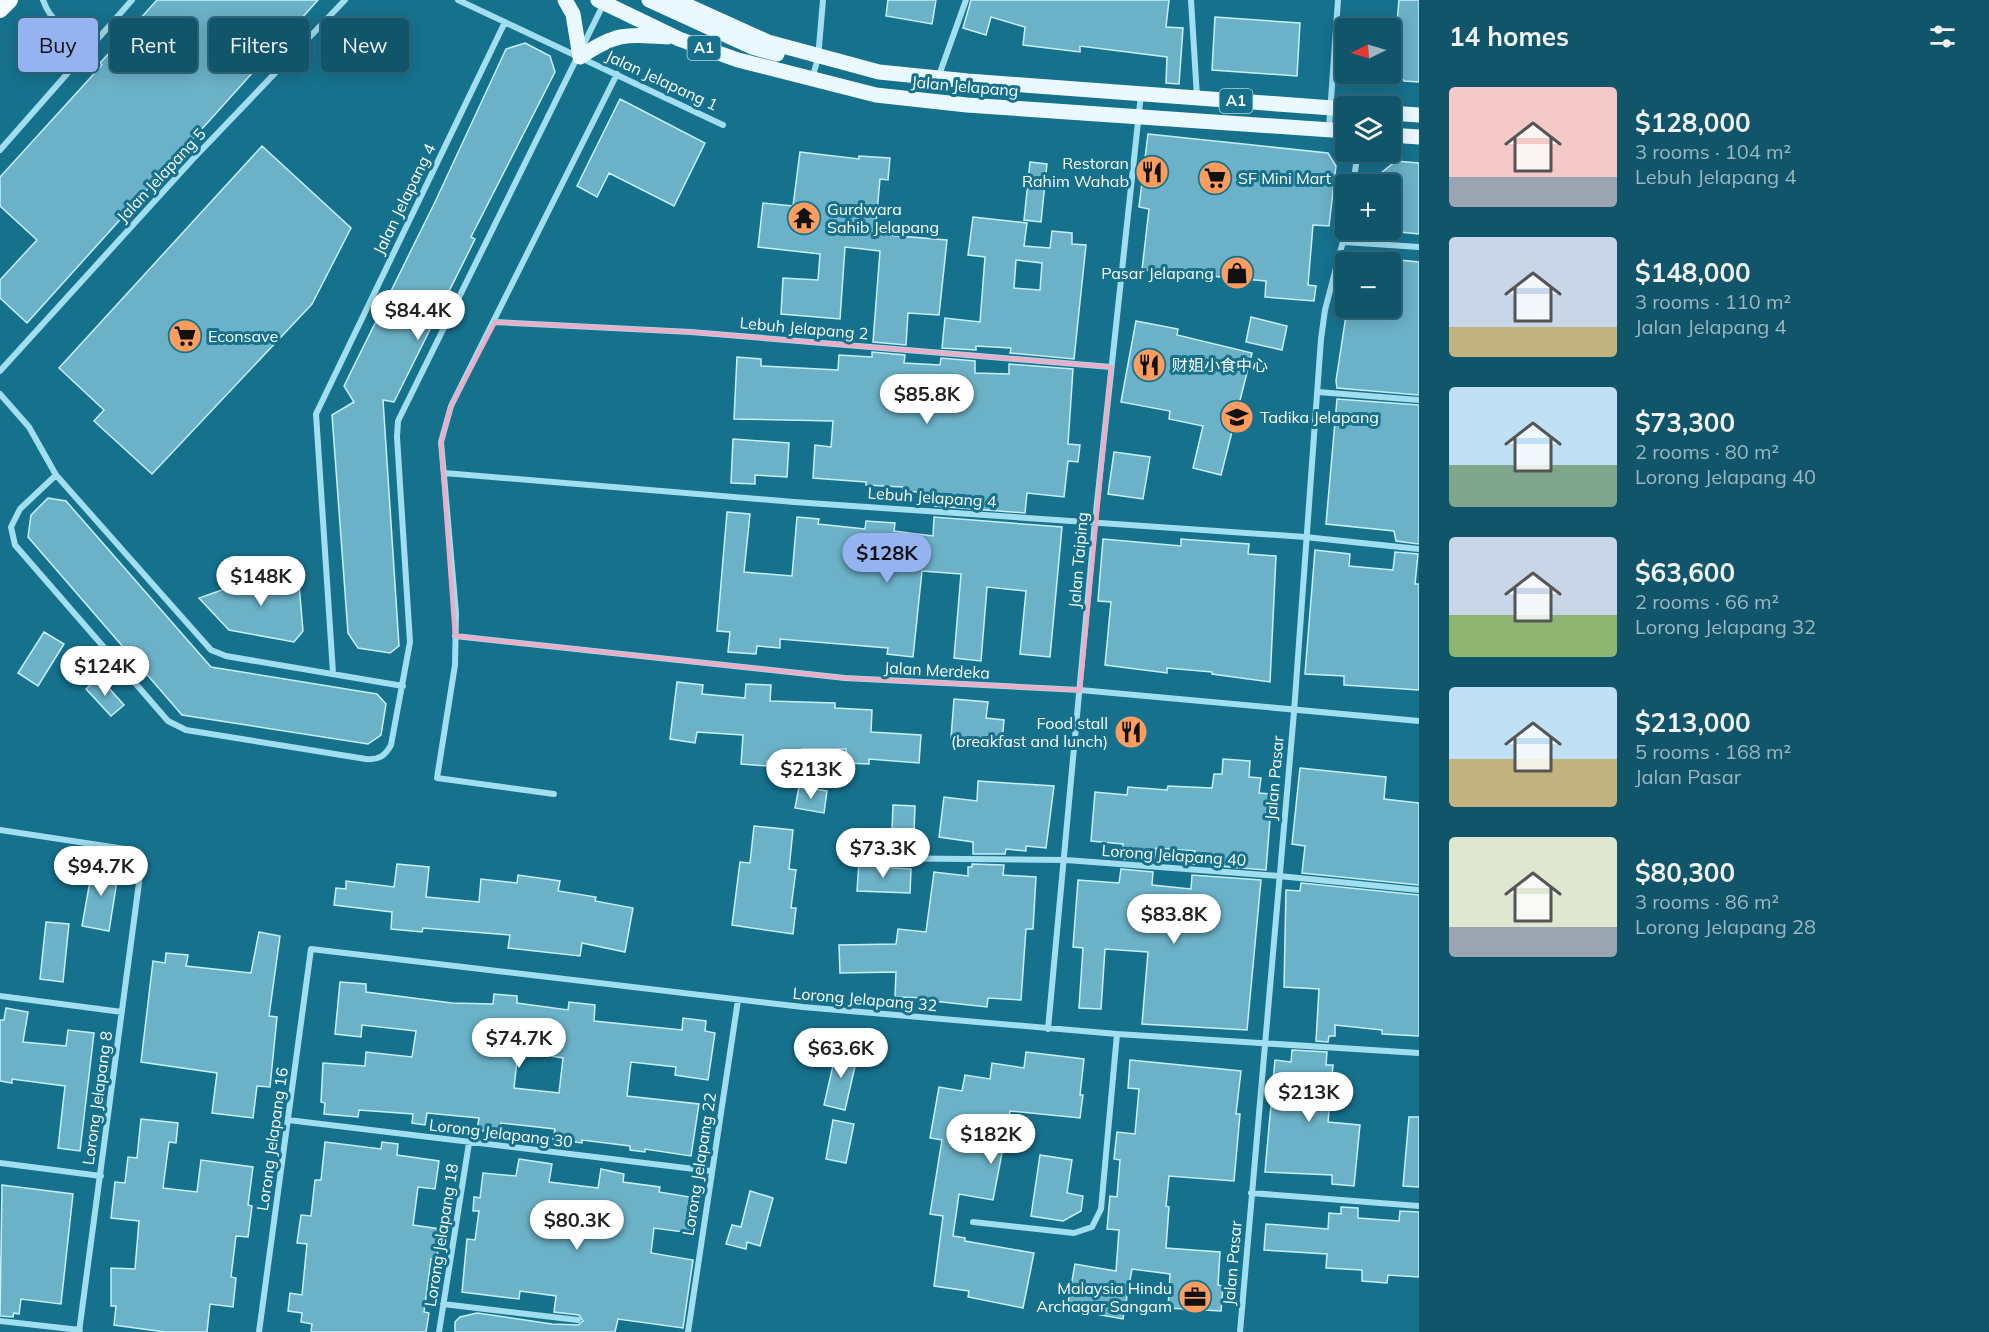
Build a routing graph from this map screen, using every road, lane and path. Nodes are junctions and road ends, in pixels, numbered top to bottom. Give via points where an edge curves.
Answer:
1 (10, 0) edge
2 (43, 0) edge
3 (132, 0) edge
4 (345, 0) edge
5 (458, 0) edge
6 (565, 0) edge
7 (649, 0) edge
8 (675, 0) edge
9 (824, 0) edge
10 (966, 0) edge
11 (1191, 0) edge
12 (1338, 0) edge
13 (604, 1) edge
14 (0, 10) edge
15 (52, 18) edge
16 (505, 22) junction
17 (98, 39) edge
18 (679, 39) junction
19 (580, 57) junction
20 (818, 58) junction
21 (69, 72) edge
22 (617, 74) junction
23 (938, 78) junction
24 (812, 81) junction
25 (1141, 94) junction
26 (1338, 96) edge
27 (1197, 98) junction
28 (1335, 108) edge
29 (1401, 114) edge
30 (1335, 115) edge
31 (1419, 115) edge
32 (1141, 116) junction
33 (723, 124) dead end
34 (1329, 130) junction
35 (1335, 130) edge
36 (1401, 136) edge
37 (1419, 137) edge
38 (0, 150) edge
39 (1344, 242) joint
40 (1419, 247) edge
41 (495, 322) junction
42 (1111, 367) junction
43 (0, 371) edge
44 (1318, 392) junction
45 (0, 394) edge
46 (1419, 399) edge
47 (444, 473) junction
48 (56, 475) junction
49 (1095, 520) junction
50 (1305, 537) junction
51 (1419, 549) edge
52 (455, 636) junction
53 (333, 673) junction
54 (403, 686) junction
55 (1080, 690) junction
56 (1294, 712) junction
57 (1419, 722) edge
58 (554, 794) dead end
59 (0, 830) edge
60 (844, 850) dead end
61 (1066, 860) junction
62 (1279, 876) junction
63 (1419, 890) edge
64 (311, 949) joint
65 (0, 996) edge
66 (738, 1000) junction
67 (122, 1012) junction
68 (1048, 1029) junction
69 (1117, 1034) junction
70 (1263, 1043) junction
71 (1419, 1053) edge
72 (288, 1120) junction
73 (469, 1143) junction
74 (0, 1163) edge
75 (711, 1171) junction
76 (101, 1176) junction
77 (1251, 1194) junction
78 (1419, 1206) edge
79 (973, 1222) dead end
80 (443, 1304) junction
81 (0, 1320) edge
82 (578, 1320) dead end
83 (80, 1331) edge
84 (259, 1332) edge
85 (439, 1332) edge
86 (688, 1332) edge
87 (1240, 1332) edge

1 - 14 highway
2 - 15 street
3 - 17 street
4 - 43 street, Jalan Jelapang 5 via 192,160
5 - 16 street, Jalan Jelapang 1
6 - 19 main road via 573,14
7 - 20 main road via 752,48
8 - 20 main road, Jalan Jelapang / A1 via 768,42
9 - 20 street
10 - 23 street
11 - 27 street
12 - 26 street
13 - 18 main road, Jalan Jelapang / A1
13 - 19 street
16 - 19 street, Jalan Jelapang 1
16 - 53 street, Jalan Jelapang 4 via 316,414
18 - 19 main road via 623,35 610,38
18 - 24 main road, Jalan Jelapang / A1
19 - 22 street, Jalan Jelapang 1
19 - 54 street via 398,421 410,642
20 - 23 main road, Jalan Jelapang / A1 via 879,72
20 - 24 street
21 - 38 street
22 - 33 street, Jalan Jelapang 1
22 - 41 street
23 - 25 main road, Jalan Jelapang / A1
24 - 32 main road, Jalan Jelapang / A1 via 876,95 967,105
25 - 27 main road, Jalan Jelapang / A1
25 - 32 street, Jalan Taiping
27 - 28 main road, Jalan Jelapang / A1
29 - 31 main road
30 - 34 street
32 - 34 main road, Jalan Jelapang / A1
32 - 42 street, Jalan Taiping
34 - 35 main road, Jalan Jelapang / A1
36 - 37 main road
39 - 40 street
39 - 44 street, Jalan Pasar via 1325,310
41 - 42 street, Lebuh Jelapang 2 via 691,332
41 - 47 street via 444,426
42 - 49 street, Jalan Taiping
44 - 46 street
44 - 50 street, Jalan Pasar
45 - 48 street via 29,427
47 - 49 street, Lebuh Jelapang 4 via 794,502
47 - 52 street
48 - 53 street via 211,650 226,656
48 - 54 street via 20,509 10,527 15,545 176,727 374,760 381,758 391,745
49 - 50 street, Lebuh Jelapang 4
49 - 55 street, Jalan Taiping
50 - 51 street, Lebuh Jelapang 4
50 - 56 street, Jalan Pasar
52 - 55 street, Jalan Merdeka via 845,678
52 - 58 street via 455,665 437,778
53 - 54 street
55 - 56 street, Jalan Merdeka
55 - 61 street, Jalan Taiping
56 - 57 street, Jalan Merdeka
56 - 62 street, Jalan Pasar
59 - 67 street, Lorong Jelapang 8 via 134,852 141,868
60 - 61 street, Lorong Jelapang 40 via 863,858
61 - 62 street, Lorong Jelapang 40
61 - 68 street, Jalan Taiping
62 - 63 street, Lorong Jelapang 40
62 - 70 street, Jalan Pasar
64 - 66 street, Lorong Jelapang 32
64 - 72 street, Lorong Jelapang 16
65 - 67 street
66 - 68 street, Lorong Jelapang 32
66 - 75 street, Lorong Jelapang 22
67 - 76 street, Lorong Jelapang 8
68 - 69 street, Lorong Jelapang 32
69 - 70 street, Lorong Jelapang 32
69 - 79 street via 1101,1209 1092,1227 1074,1233
70 - 71 street, Lorong Jelapang 32
70 - 77 street, Jalan Pasar
72 - 73 street, Lorong Jelapang 30
72 - 84 street, Lorong Jelapang 16
73 - 75 street, Lorong Jelapang 30
73 - 80 street, Lorong Jelapang 18
74 - 76 street
75 - 86 street, Lorong Jelapang 22
76 - 83 street, Lorong Jelapang 8
77 - 78 street
77 - 87 street, Jalan Pasar
80 - 82 street
80 - 85 street, Lorong Jelapang 18
81 - 83 street

